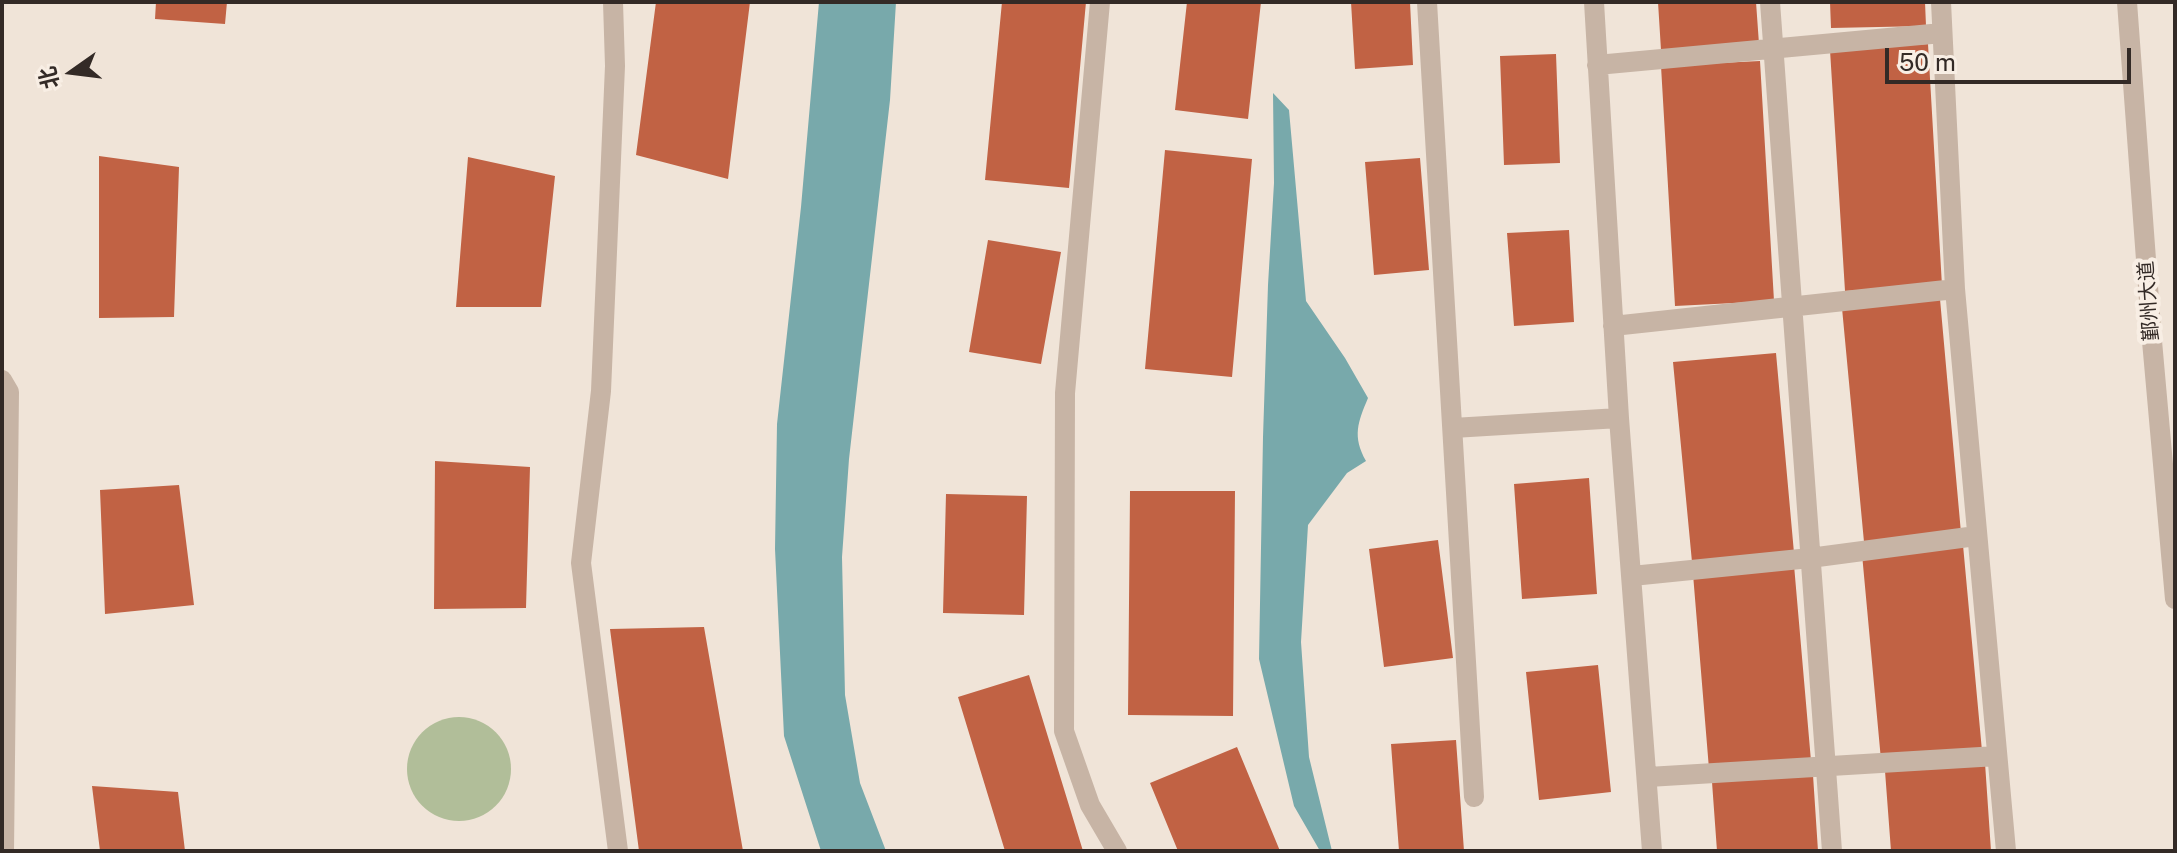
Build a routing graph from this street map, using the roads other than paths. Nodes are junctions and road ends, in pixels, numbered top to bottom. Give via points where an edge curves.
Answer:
1 (613, 2) edge
2 (1100, 2) edge
3 (1427, 2) edge
4 (1594, 2) edge
5 (1770, 2) edge
6 (1941, 2) edge
7 (2127, 2) edge
8 (1942, 33) junction
9 (1773, 49) junction
10 (1597, 65) junction
11 (1955, 289) junction
12 (1792, 307) junction
13 (1613, 326) junction
14 (2, 380) edge
15 (1619, 418) junction
16 (1453, 428) junction
17 (1976, 536) junction
18 (1810, 558) junction
19 (1632, 576) junction
20 (2175, 599) edge
21 (1997, 756) junction
22 (1826, 767) junction
23 (1648, 777) junction
24 (1474, 797) dead end
25 (4, 851) edge
26 (618, 851) edge
27 (1117, 851) edge
28 (1652, 851) edge
29 (1832, 851) edge
30 (2006, 851) edge

1 - 26 street via 601,391 581,563
2 - 27 street via 1065,393 1064,731 1090,805
3 - 16 street
4 - 10 street
5 - 9 street
6 - 8 street
7 - 20 street, 鄞州大道
8 - 9 street
8 - 11 street
9 - 10 street
9 - 12 street
10 - 13 street
11 - 12 street
11 - 17 street
12 - 13 street
12 - 18 street
13 - 15 street
14 - 25 street via 9,392
15 - 16 street
15 - 19 street
16 - 24 street
17 - 18 street
17 - 21 street
18 - 19 street
18 - 22 street
19 - 23 street
21 - 22 street
21 - 30 street
22 - 23 street
22 - 29 street
23 - 28 street

